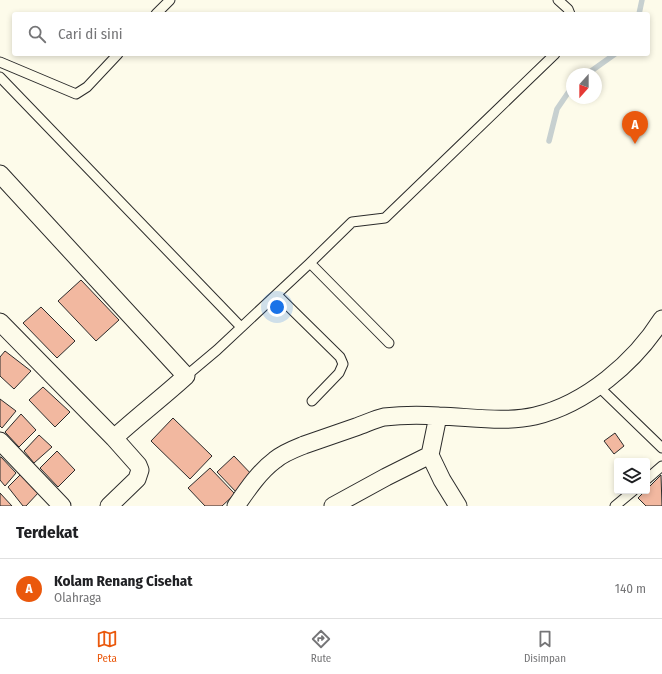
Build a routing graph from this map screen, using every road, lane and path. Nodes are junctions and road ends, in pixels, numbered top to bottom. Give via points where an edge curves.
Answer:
1 (170, 0) edge
2 (558, 0) edge
3 (158, 12) edge
4 (569, 12) edge
5 (116, 56) edge
6 (553, 56) edge
7 (0, 62) edge
8 (0, 77) edge
9 (0, 174) edge
10 (310, 263) junction
11 (277, 295) junction
12 (662, 319) edge
13 (241, 327) junction
14 (3, 331) edge
15 (389, 343) dead end
16 (186, 376) junction
17 (598, 386) junction
18 (312, 401) dead end
19 (438, 416) junction
20 (114, 438) junction
21 (0, 441) edge
22 (662, 448) edge
23 (430, 455) junction
24 (662, 466) edge
25 (650, 476) edge
26 (630, 494) edge
27 (53, 503) edge
28 (109, 506) edge
29 (236, 506) edge
30 (333, 506) edge
31 (458, 506) edge
32 (616, 506) edge

1 - 3 lane
2 - 4 lane
5 - 7 lane via 87,87 76,94
6 - 10 lane via 385,218 352,222
8 - 13 lane
9 - 16 street
10 - 11 lane
10 - 15 lane
11 - 13 lane
11 - 18 lane via 340,357 343,364 339,373
12 - 17 street via 628,361
13 - 16 lane
14 - 20 street
16 - 20 street
17 - 19 street via 571,403 535,416 485,419
17 - 22 lane
19 - 23 street
19 - 29 street via 382,418 289,451 274,460 247,489
20 - 28 street via 140,470 137,479
21 - 27 street
23 - 30 street
23 - 31 street
24 - 25 lane
26 - 32 lane

